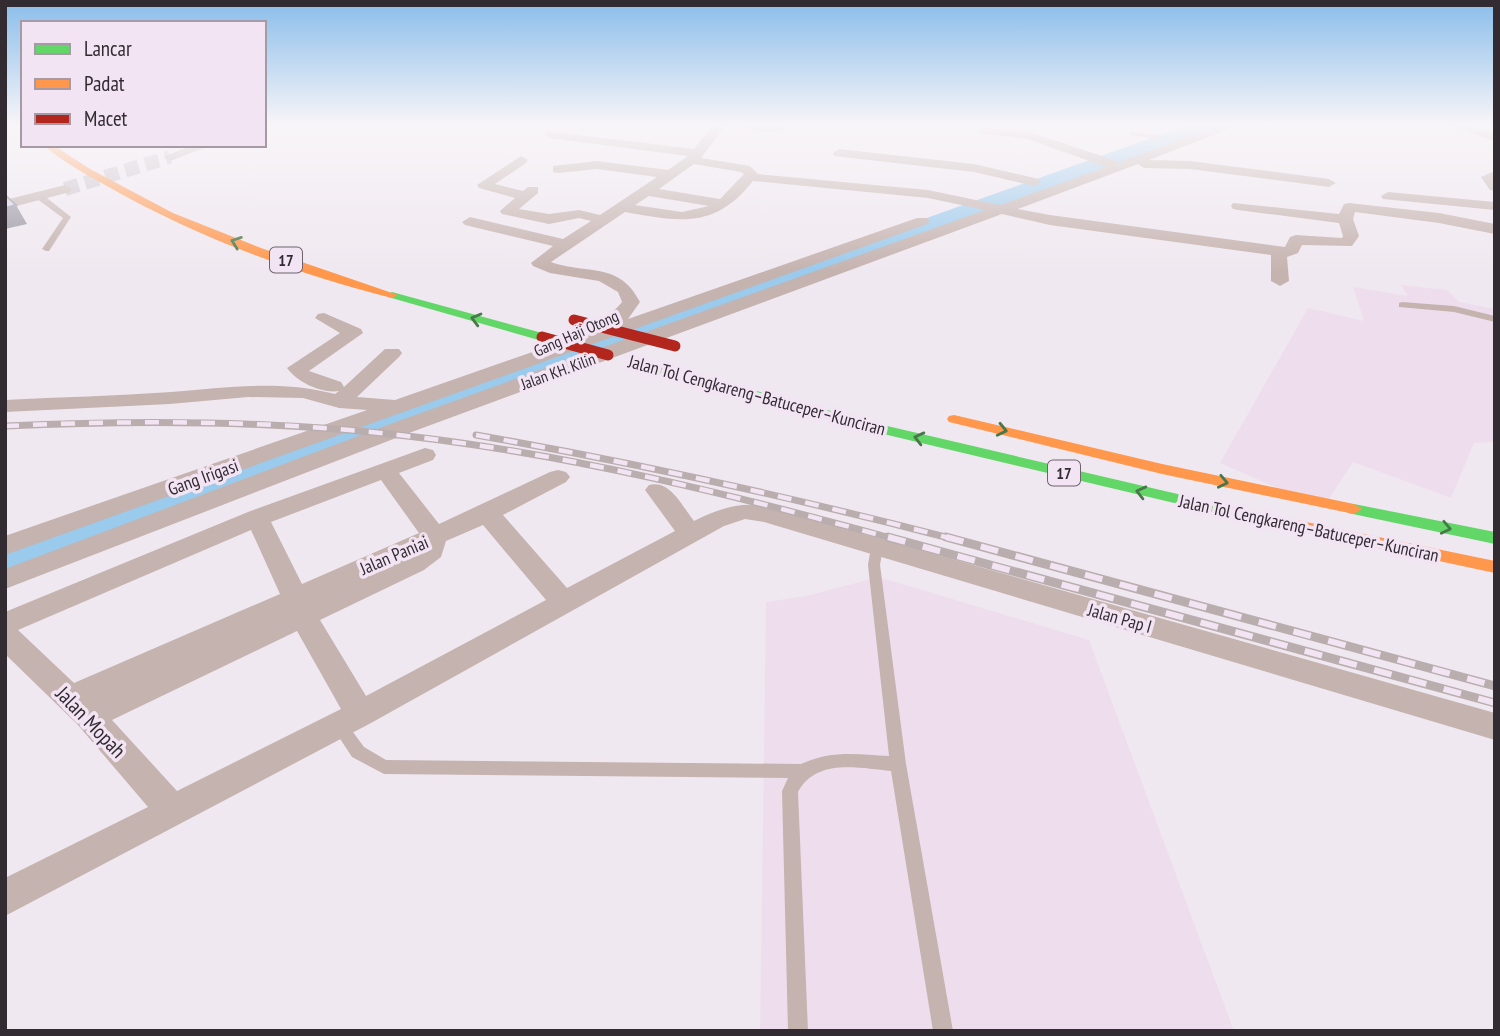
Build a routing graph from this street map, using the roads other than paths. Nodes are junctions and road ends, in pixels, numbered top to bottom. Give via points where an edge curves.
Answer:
1 (86, 174) edge
2 (500, 174) edge
3 (668, 174) edge
4 (868, 174) edge
5 (999, 174) edge
6 (1069, 174) edge
7 (1086, 174) edge
8 (1249, 174) edge
9 (673, 175) joint
10 (1495, 175) edge
11 (751, 177) joint
12 (1266, 177) junction
13 (1034, 183) junction
14 (1329, 183) dead end
15 (860, 186) junction
16 (1495, 187) edge
17 (65, 189) tunnel mouth
18 (646, 191) junction
19 (40, 197) junction
20 (724, 204) junction
21 (976, 204) junction
22 (5, 205) edge
23 (1238, 206) dead end
24 (1495, 206) edge
25 (623, 207) junction
26 (1000, 208) junction
27 (1367, 210) junction
28 (1346, 214) junction
29 (603, 220) junction
30 (470, 222) dead end
31 (1495, 229) edge
32 (567, 245) junction
33 (46, 249) dead end
34 (1279, 251) junction
35 (1280, 281) dead end
36 (1402, 305) dead end
37 (324, 318) dead end
38 (567, 319) dead end
39 (1495, 319) edge
40 (681, 348) dead end
41 (392, 353) dead end
42 (522, 362) junction
43 (344, 396) junction
44 (5, 406) edge
45 (401, 406) junction
46 (935, 414) dead end
47 (425, 455) dead end
48 (386, 471) junction
49 (558, 477) dead end
50 (657, 490) dead end
51 (487, 513) junction
52 (257, 518) junction
53 (691, 534) junction
54 (434, 536) junction
55 (1495, 538) edge
56 (5, 546) edge
57 (877, 547) junction
58 (1495, 568) edge
59 (5, 579) edge
60 (564, 603) junction
61 (299, 607) junction
62 (5, 624) edge
63 (5, 636) edge
64 (79, 708) junction
65 (349, 719) junction
66 (1495, 727) edge
67 (898, 764) junction
68 (800, 771) junction
69 (173, 811) junction
70 (5, 898) edge
71 (798, 1031) edge
72 (943, 1031) edge

58 -> 1 highway, Jalan Tol Cengkareng–Batuceper–Kunciran / 17, bridge via 1147,493 880,429 418,304 205,231
2 - 29 street via 484,185 529,193 507,211 549,219 579,214
3 - 9 street
4 - 15 street
5 - 13 street
6 - 13 street, Jalan KH. Kilin
7 - 26 street, Jalan KH. Kilin
8 - 12 street
9 - 18 street, Gang Haji Otong
10 - 16 street via 1488,177
11 - 15 street
11 - 20 street
12 - 14 street
12 - 28 street via 1299,203
13 - 21 street, Jalan KH. Kilin
15 - 21 street
17 - 19 street
18 - 20 street
18 - 25 street, Gang Haji Otong
19 - 22 street
19 - 33 lane via 67,217
20 - 25 street via 711,213 692,216
21 - 26 street
21 - 42 street, Jalan KH. Kilin
23 - 28 street
24 - 27 street via 1382,195 1377,197 1379,204 1364,205
25 - 29 street, Gang Haji Otong
26 - 34 street via 1051,220
26 - 59 street, Jalan KH. Kilin
27 - 28 street
27 - 31 street
28 - 34 street via 1351,236 1346,243 1296,240 1292,250
29 - 32 street, Gang Haji Otong
30 - 32 street
32 - 42 street, Gang Haji Otong via 540,265 612,280 628,291 631,302 620,317 530,354
34 - 35 street
36 - 39 lane via 1454,309
37 - 43 street via 354,333 297,368
38 - 40 highway, Jalan Tol Cengkareng–Batuceper–Kunciran, bridge
41 - 43 street
42 - 45 street, Jalan KH. Kilin
43 - 44 street via 248,391
43 - 45 street
45 - 56 street, Gang Irigasi
46 -> 55 highway, Jalan Tol Cengkareng–Batuceper–Kunciran / 17 via 1162,469
47 - 48 street
48 - 52 street
48 - 54 street
49 - 51 street
50 - 53 street
51 - 54 street
51 - 60 street
52 - 61 street
52 - 62 street
53 - 57 street, Jalan Pap I via 745,511
53 - 60 street
54 - 61 street, Jalan Paniai via 435,545 427,556
57 - 66 street, Jalan Pap I
57 - 67 lane via 874,565
60 - 65 street
61 - 64 street, Jalan Paniai
61 - 65 street
63 - 64 street, Jalan Mopah
64 - 69 street, Jalan Mopah
65 - 68 lane via 358,752 384,767
65 - 69 street
67 - 68 lane via 832,760
67 - 72 lane
68 - 71 lane via 790,790
69 - 70 street

